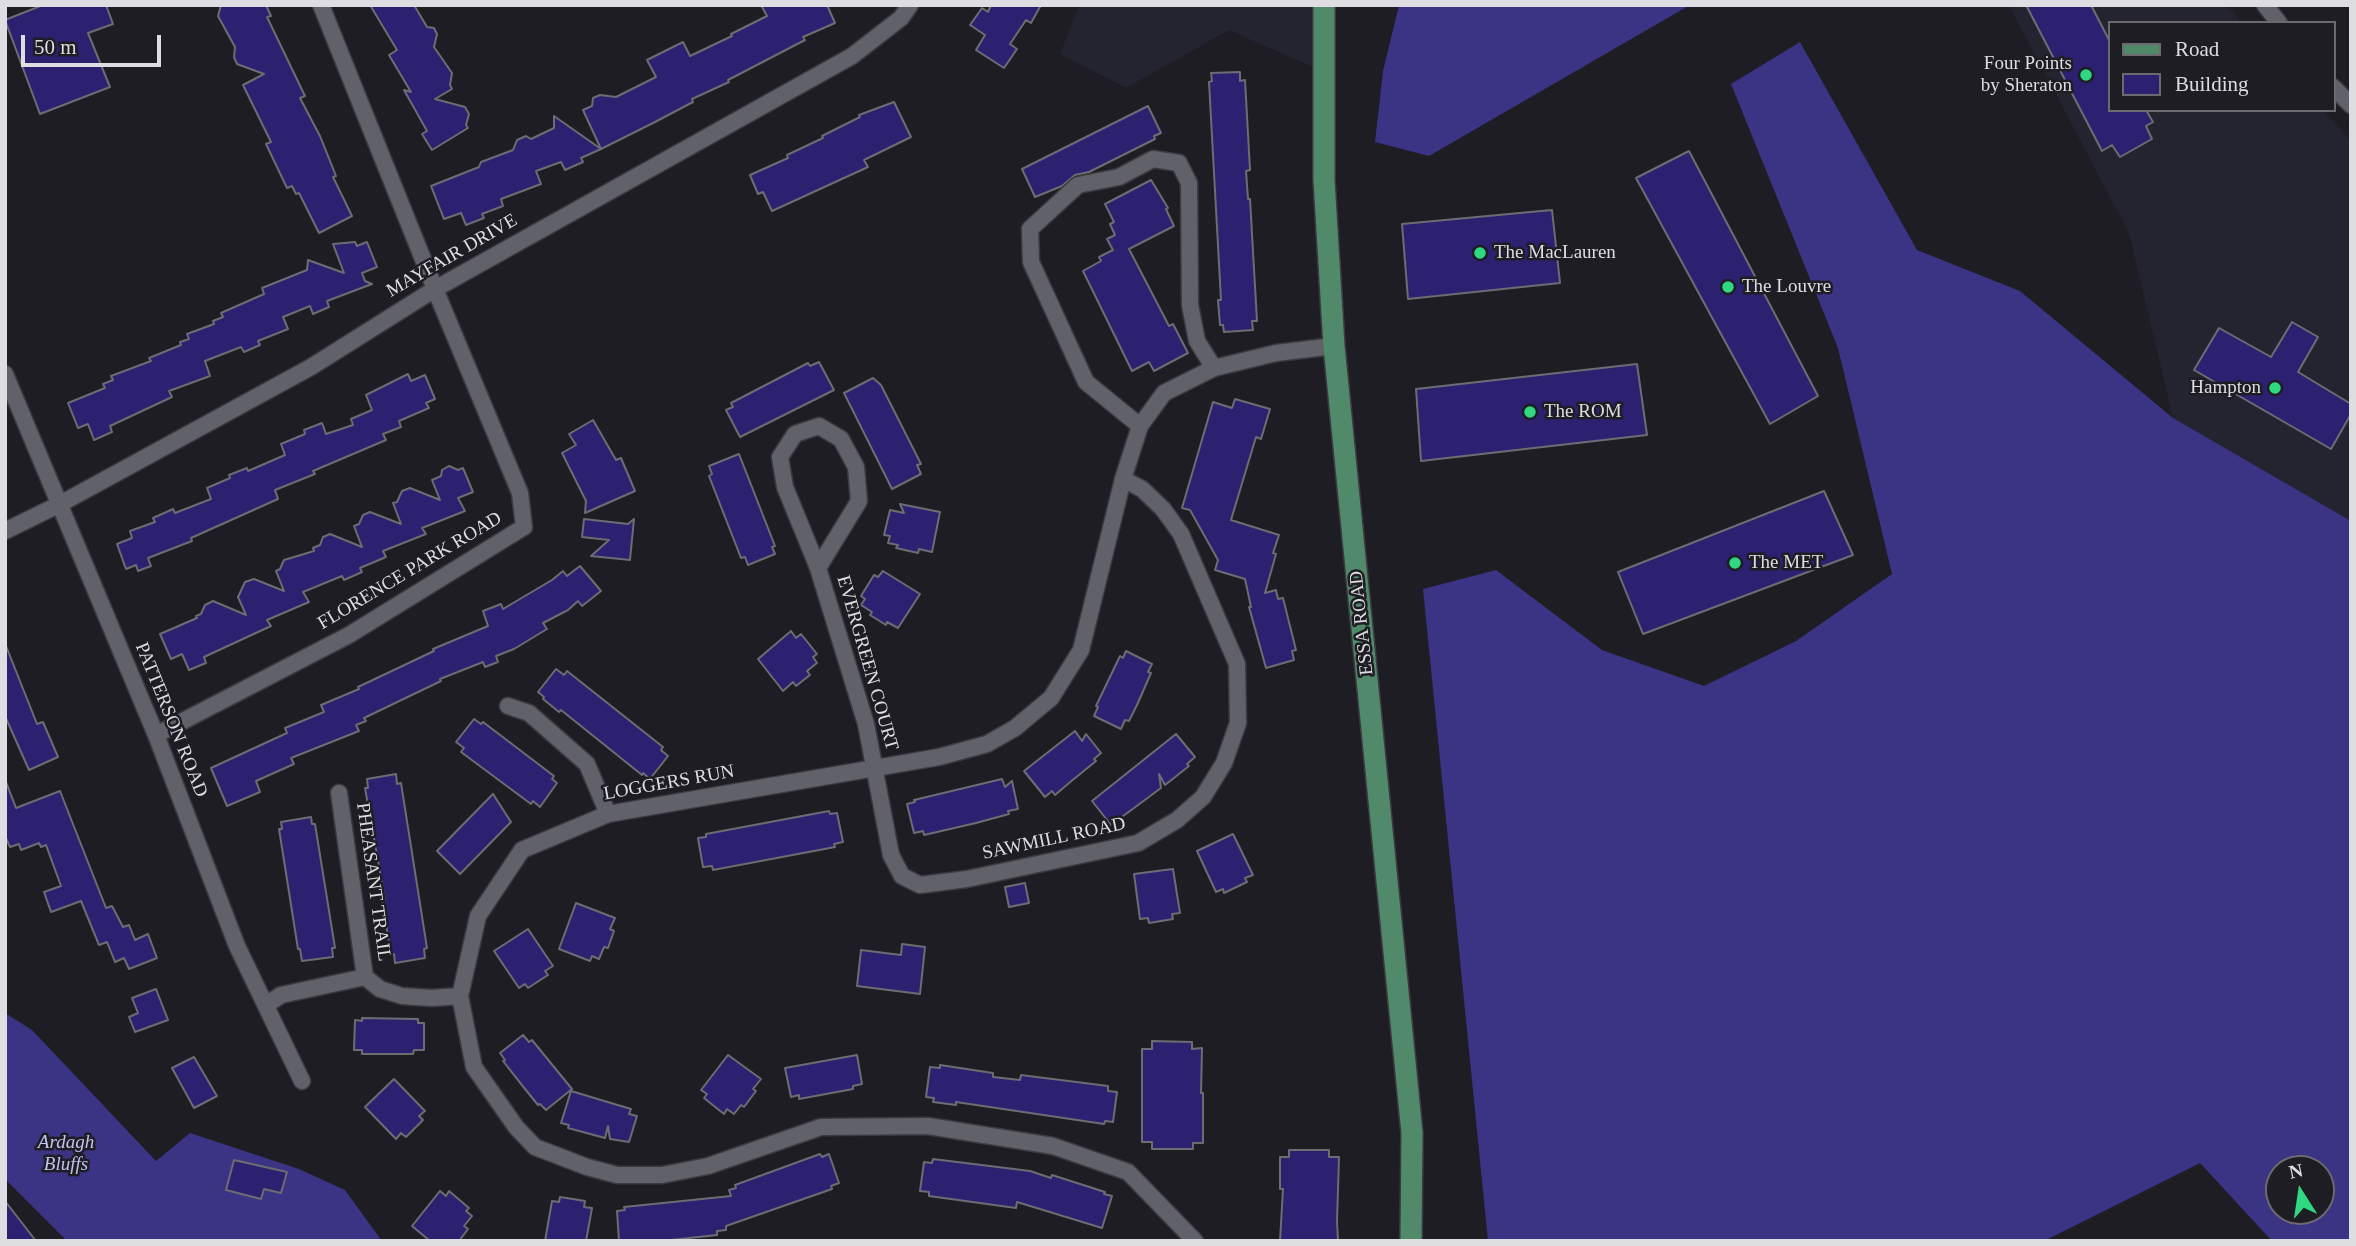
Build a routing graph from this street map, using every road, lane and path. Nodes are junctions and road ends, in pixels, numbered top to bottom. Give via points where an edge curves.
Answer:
1 (321, 5) edge
2 (910, 5) edge
3 (1324, 5) edge
4 (2265, 5) edge
5 (2277, 21) edge
6 (2335, 90) edge
7 (2351, 105) edge
8 (435, 289) junction
9 (1334, 346) junction
10 (1214, 368) junction
11 (5, 374) edge
12 (1140, 426) junction
13 (1123, 479) junction
14 (60, 504) junction
15 (5, 531) edge
16 (818, 568) junction
17 (508, 706) dead end
18 (156, 735) junction
19 (874, 769) junction
20 (339, 793) dead end
21 (608, 814) junction
22 (365, 977) junction
23 (460, 996) junction
24 (266, 1005) junction
25 (302, 1081) dead end
26 (1195, 1241) edge
27 (1411, 1241) edge

1 - 8 street, FLORENCE PARK ROAD
2 - 8 street, MAYFAIR DRIVE via 901,18 852,56
3 - 9 main road, ESSA ROAD via 1324,180
4 - 5 street
6 - 7 street
8 - 14 street, MAYFAIR DRIVE via 311,367
8 - 18 street, FLORENCE PARK ROAD via 520,493 524,527 349,635
9 - 10 street, LOGGERS RUN via 1276,353
9 - 27 main road, ESSA ROAD via 1412,1133
10 - 12 street, LOGGERS RUN via 1164,393
10 - 12 street via 1197,341 1190,305 1189,183 1179,163 1153,159 1119,177 1078,185 1030,229 1031,262 1086,382
11 - 14 street, PATTERSON ROAD
12 - 13 street, LOGGERS RUN
13 - 19 street, LOGGERS RUN via 1081,650 1051,698 987,744
13 - 19 street, SAWMILL ROAD via 1142,489 1181,534 1237,664 1238,723 1224,763 1203,796 1177,820 1138,843 920,885 902,876 891,855
14 - 15 street, MAYFAIR DRIVE
14 - 18 street, PATTERSON ROAD
16 - 16 street, EVERGREEN COURT via 859,501 856,467 841,439 819,426 795,434 780,457 785,487
16 - 19 street, EVERGREEN COURT via 866,724
17 - 21 street via 529,713 587,764
18 - 24 street, PATTERSON ROAD via 237,946
19 - 21 street, LOGGERS RUN
20 - 22 street, PHEASANT TRAIL
21 - 23 street, LOGGERS RUN via 522,850 478,916
22 - 23 street via 380,989 402,996
22 - 24 street via 291,992
23 - 26 street, LOGGERS RUN via 474,1067 516,1127 535,1147 587,1167 617,1175 662,1175 708,1166 821,1127 928,1126 1054,1146 1128,1171
24 - 25 street, PATTERSON ROAD

